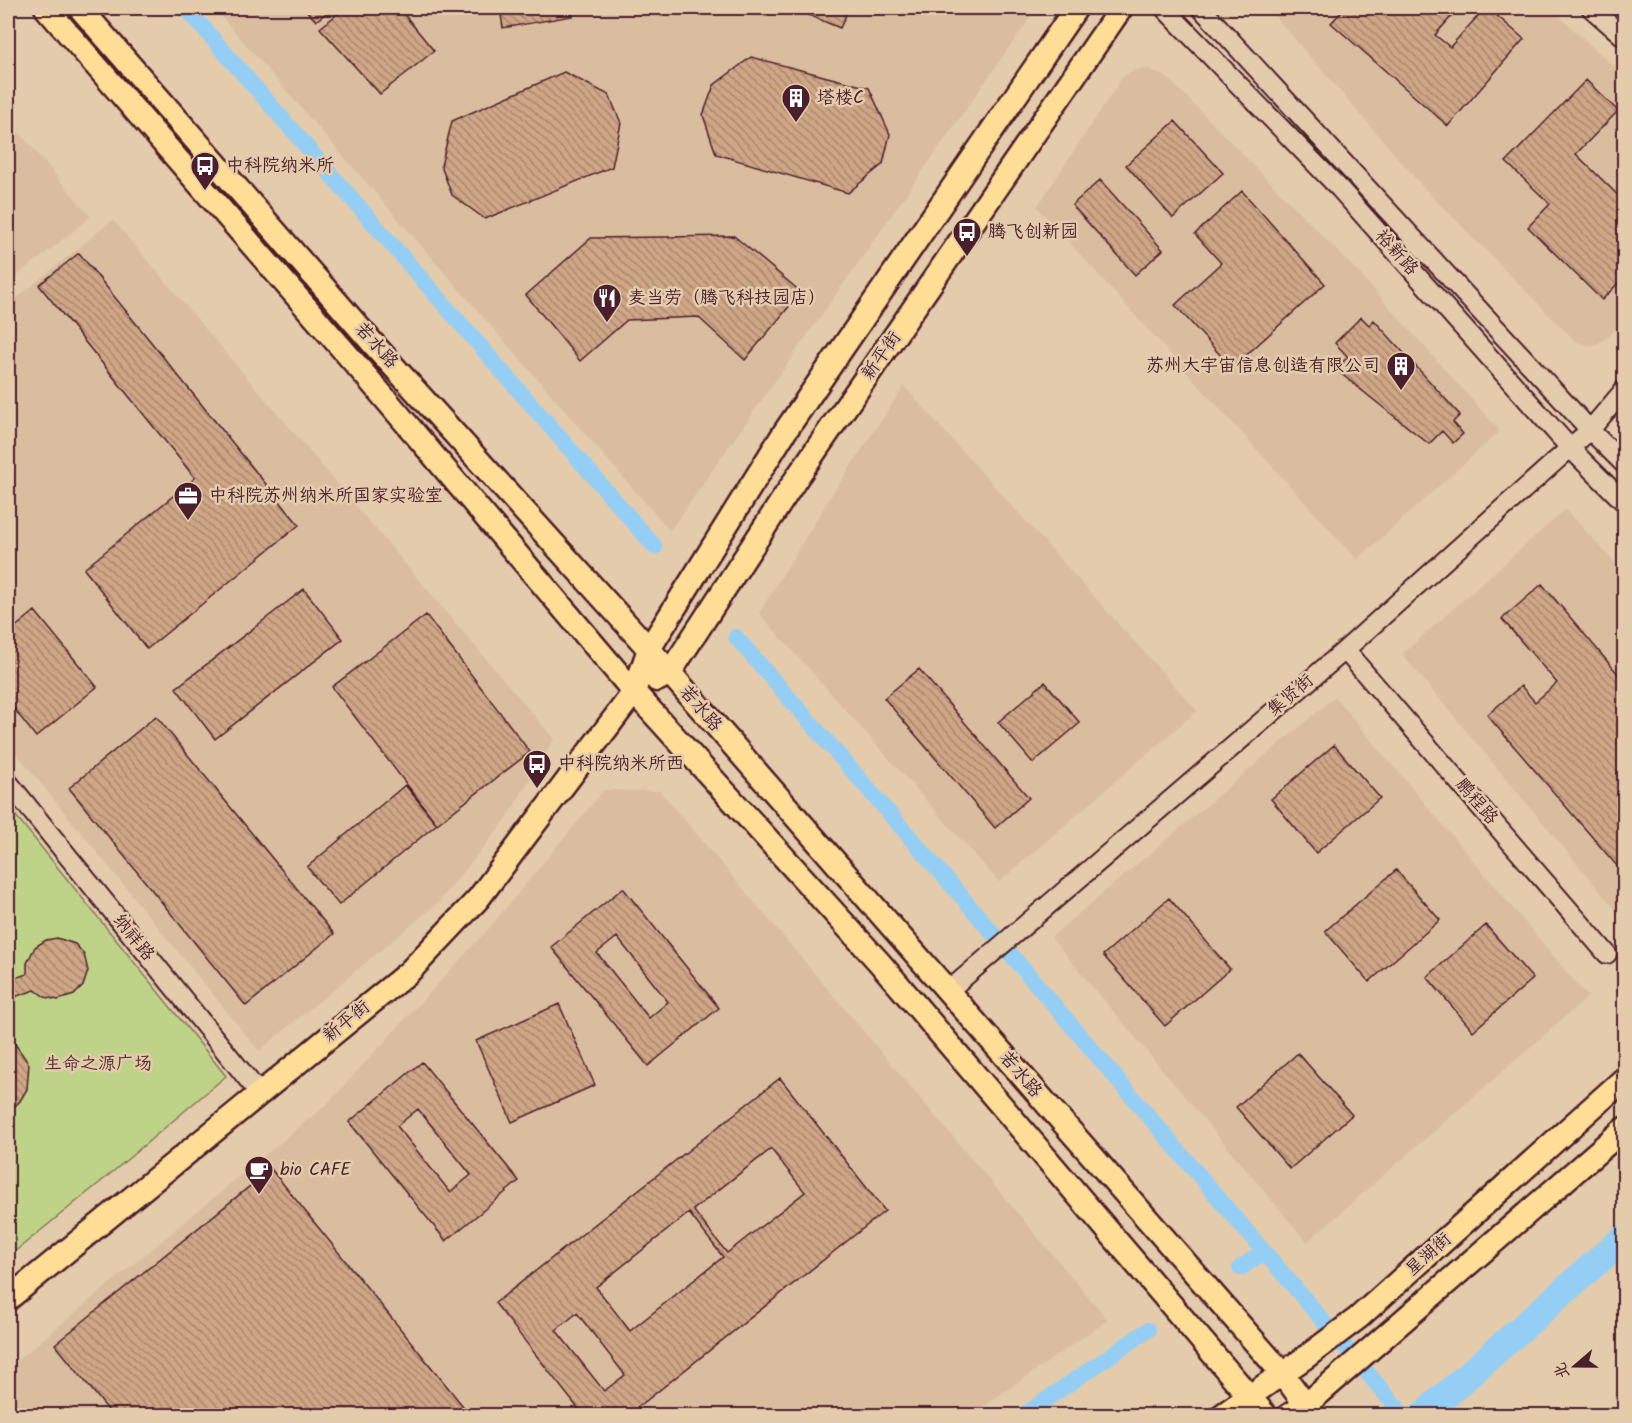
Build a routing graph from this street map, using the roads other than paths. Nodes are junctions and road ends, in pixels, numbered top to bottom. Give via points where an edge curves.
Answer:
1 (46, 8) edge
2 (80, 8) edge
3 (1076, 8) edge
4 (1121, 8) edge
5 (1164, 8) edge
6 (1201, 8) edge
7 (1592, 8) edge
8 (1624, 37) edge
9 (1624, 390) edge
10 (1590, 430) junction
11 (1570, 448) junction
12 (1624, 464) edge
13 (1624, 501) edge
14 (649, 649) junction
15 (1345, 650) junction
16 (669, 674) junction
17 (634, 692) junction
18 (8, 783) edge
19 (1607, 954) dead end
20 (947, 992) junction
21 (1624, 1079) edge
22 (259, 1093) junction
23 (1624, 1129) edge
24 (8, 1299) edge
25 (1282, 1373) junction
26 (1250, 1396) junction
27 (1303, 1412) edge
28 (1221, 1416) edge
29 (1266, 1416) edge

1 - 17 main road, 若水路
2 - 14 main road, 若水路 via 376,347
3 - 14 main road, 新平街 via 784,434
4 - 16 main road, 新平街 via 798,476
5 - 11 street, 裕新路 via 1340,189
6 - 10 street, 裕新路
7 - 8 street
9 - 10 street, 集贤街
10 - 11 street, 集贤街
10 - 12 street, 裕新路
11 - 13 street, 裕新路
11 - 15 street, 集贤街
14 - 16 main road, 若水路
14 - 17 main road, 新平街
15 - 19 street, 鹏程路
15 - 20 street, 集贤街
16 - 17 main road, 新平街
16 - 20 main road, 若水路
17 - 22 main road, 新平街 via 478,899 409,972
17 - 26 main road, 若水路 via 879,962
18 - 22 street, 纳祥路
20 - 25 main road, 若水路
21 - 25 main road, 星湖街 via 1358,1318
22 - 24 main road, 新平街
23 - 27 main road, 星湖街 via 1331,1382
25 - 26 main road, 星湖街
25 - 27 main road, 若水路
26 - 28 main road, 星湖街
26 - 29 main road, 若水路

